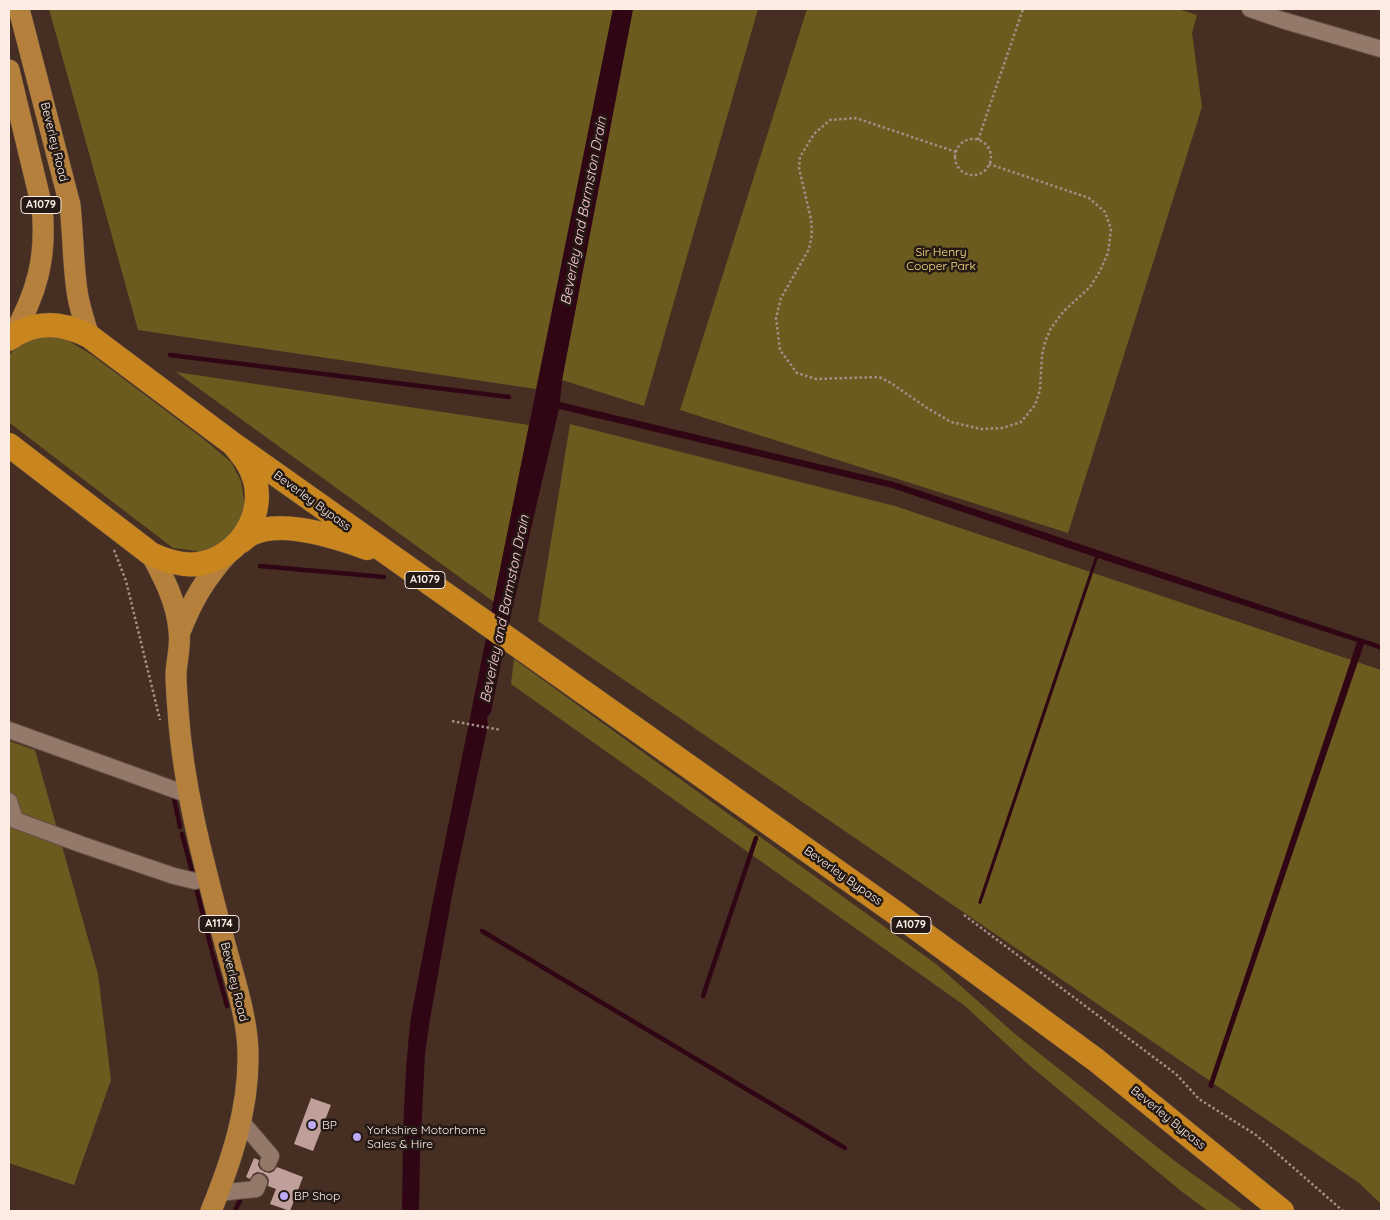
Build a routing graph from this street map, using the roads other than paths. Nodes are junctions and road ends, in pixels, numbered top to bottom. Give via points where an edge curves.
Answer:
1 (19, 9) edge
2 (1250, 9) edge
3 (1284, 15) edge
4 (1381, 49) edge
5 (9, 70) edge
6 (89, 336) junction
7 (10, 338) edge
8 (9, 444) edge
9 (233, 444) junction
10 (234, 547) junction
11 (151, 554) junction
12 (392, 557) junction
13 (180, 632) junction
14 (9, 730) edge
15 (189, 795) junction
16 (9, 801) edge
17 (12, 825) edge
18 (208, 878) junction
19 (241, 1120) junction
20 (268, 1163) dead end
21 (259, 1182) dead end
22 (214, 1202) edge
23 (1282, 1211) edge

1 - 6 main road, Beverley Road / A1079 via 70,205 77,292
2 - 3 street
3 - 4 street
5 - 7 main road, A1079 via 42,207 44,229 39,275 32,298
6 - 7 highway, A1079 via 70,328 50,325 36,326
6 - 9 highway, A1079
8 - 11 highway, Beverley Bypass
9 - 10 highway, A1079 via 245,457 257,492 256,510 250,527
9 - 12 highway, Beverley Bypass
10 - 11 highway, Beverley Bypass via 214,560 198,564 166,561
10 - 12 highway, Beverley Bypass via 253,533 288,528 329,536
10 - 13 main road, Beverley Road / A1174 via 199,590
11 - 13 main road, Beverley Road / A1174 via 169,592
12 - 23 highway, Beverley Bypass / A1079 via 885,906 1096,1060
13 - 15 main road, Beverley Road / A1174 via 177,709
14 - 15 street
15 - 18 main road, Beverley Road / A1174
16 - 17 street
17 - 18 street via 174,876 195,881
18 - 19 main road, Beverley Road / A1174 via 244,1018 248,1053
19 - 20 street via 271,1156
19 - 22 main road, Beverley Road / A1174 via 231,1159
21 - 22 street via 256,1189

